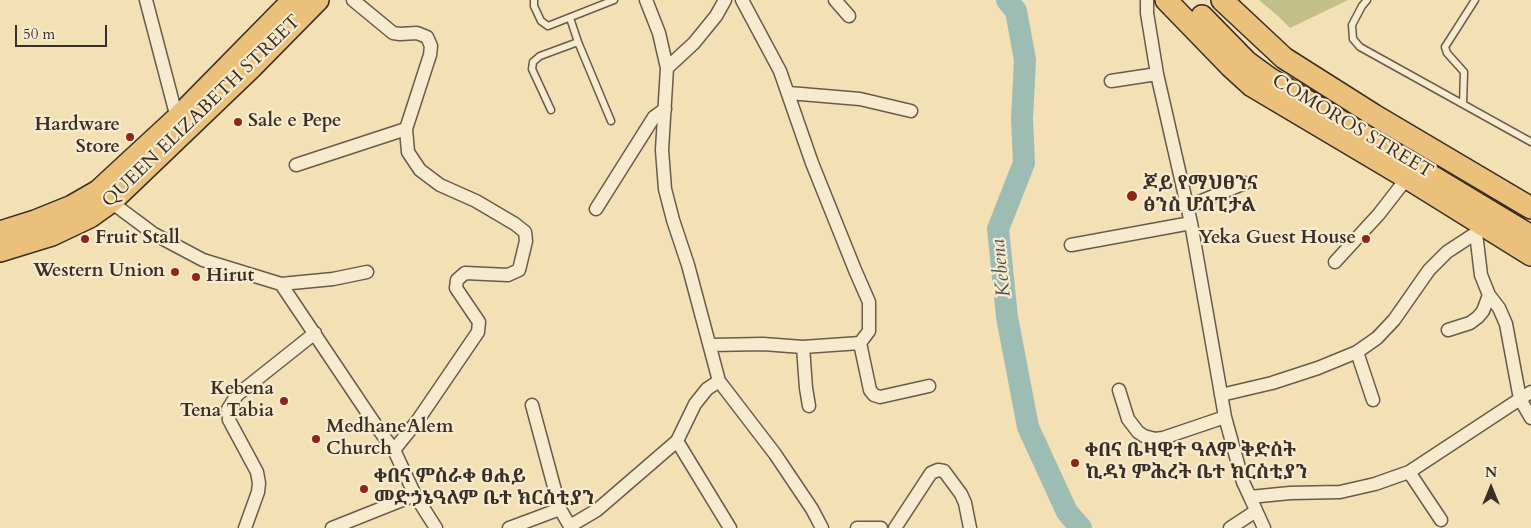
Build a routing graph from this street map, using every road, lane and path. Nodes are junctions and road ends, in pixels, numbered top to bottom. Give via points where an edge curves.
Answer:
1 (146, 0) edge
2 (318, 0) edge
3 (353, 0) edge
4 (534, 0) edge
5 (614, 0) edge
6 (646, 0) edge
7 (724, 0) edge
8 (742, 0) edge
9 (836, 0) edge
10 (1147, 0) edge
11 (1166, 0) edge
12 (1186, 0) edge
13 (1222, 0) edge
14 (1367, 0) edge
15 (1475, 0) edge
16 (287, 2) edge
17 (596, 3) edge
18 (849, 16) dead end
19 (570, 18) junction
20 (578, 42) junction
21 (667, 68) junction
22 (1157, 74) junction
23 (1111, 82) dead end
24 (789, 93) junction
25 (1462, 104) junction
26 (665, 108) junction
27 (551, 110) dead end
28 (911, 110) dead end
29 (177, 118) junction
30 (610, 121) dead end
31 (406, 129) junction
32 (1531, 142) edge
33 (296, 165) dead end
34 (1407, 178) junction
35 (1246, 183) dead end
36 (105, 196) junction
37 (1528, 204) edge
38 (1187, 207) junction
39 (596, 209) dead end
40 (1191, 223) junction
41 (1479, 229) junction
42 (0, 232) edge
43 (1531, 236) edge
44 (1071, 246) dead end
45 (0, 251) edge
46 (1531, 255) edge
47 (1334, 262) dead end
48 (367, 272) dead end
49 (281, 284) junction
50 (1490, 296) junction
51 (1448, 330) dead end
52 (315, 333) junction
53 (860, 344) junction
54 (710, 345) junction
55 (803, 347) junction
56 (1357, 352) junction
57 (719, 381) junction
58 (929, 386) dead end
59 (1119, 390) dead end
60 (1221, 395) junction
61 (1526, 396) edge
62 (1373, 400) dead end
63 (532, 405) dead end
64 (809, 406) dead end
65 (1225, 417) junction
66 (1531, 418) edge
67 (677, 441) junction
68 (394, 450) junction
69 (1409, 472) junction
70 (415, 495) junction
71 (1250, 497) junction
72 (560, 509) junction
73 (1256, 511) junction
74 (1440, 520) dead end
75 (570, 527) edge
76 (245, 528) edge
77 (332, 528) edge
78 (436, 528) edge
79 (509, 528) edge
80 (730, 528) edge
81 (822, 528) edge
82 (857, 528) edge
83 (881, 528) edge
84 (895, 528) edge
85 (970, 528) edge
86 (1230, 528) edge
87 (1264, 528) edge

1 - 29 street
2 - 36 main road, QUEEN ELIZABETH STREET via 251,68
3 - 31 street via 393,33 417,33 427,37 431,46
4 - 19 lane via 541,20 548,26
5 - 17 lane
6 - 21 street via 659,33
7 - 21 street via 716,16 694,43
8 - 24 street
9 - 18 street
10 - 22 street
11 - 34 main road via 1252,86
12 - 43 main road, COMOROS STREET via 1247,62 1269,78
13 - 37 main road, COMOROS STREET via 1284,58 1374,115
14 - 25 lane via 1352,25 1353,39 1360,47
15 - 25 lane via 1445,47 1464,72
16 - 29 main road, QUEEN ELIZABETH STREET
17 - 19 lane
19 - 20 lane
20 - 27 lane via 540,56 533,62 532,69
20 - 30 lane
21 - 26 street
22 - 23 street
22 - 38 street
24 - 28 street via 860,99
24 - 53 street via 812,163 869,302 869,331
25 - 32 lane
26 - 39 street via 654,117
26 - 54 street via 662,150 665,189
29 - 36 main road, QUEEN ELIZABETH STREET
31 - 33 street
31 - 68 street via 408,152 420,170 440,185 515,224 525,232 526,240 519,270 508,275 466,273 457,280 456,288 479,322 478,332
34 - 41 main road
34 - 47 street
35 - 38 street
36 - 42 main road, QUEEN ELIZABETH STREET
36 - 45 main road, QUEEN ELIZABETH STREET via 90,217 52,235
36 - 49 street via 154,234 203,260
38 - 40 street
40 - 44 street
40 - 60 street
41 - 46 main road
41 - 50 street via 1481,275
41 - 56 street via 1447,252 1429,270 1394,320
48 - 49 street
49 - 52 street
50 - 51 street via 1478,317
50 - 61 street via 1506,324
52 - 68 street
52 - 76 street via 237,395 228,409 229,420 257,472 259,483
53 - 55 street
53 - 58 street via 870,390 874,395 880,397
54 - 55 street
54 - 57 street
55 - 64 street
56 - 60 street via 1272,383
56 - 62 street
57 - 67 street via 707,389 695,404
57 - 81 street via 775,454
59 - 65 street via 1128,418 1138,432 1155,439
60 - 65 street
61 - 66 street
61 - 69 street
63 - 72 street
65 - 71 street
67 - 75 street via 597,510
67 - 80 street
68 - 70 street
69 - 71 street via 1340,492
69 - 74 street
70 - 77 street
70 - 78 street
71 - 73 street
72 - 75 street
72 - 79 street
73 - 86 street
73 - 87 street
82 - 83 street
84 - 85 street via 931,473 938,470 944,471 961,494

